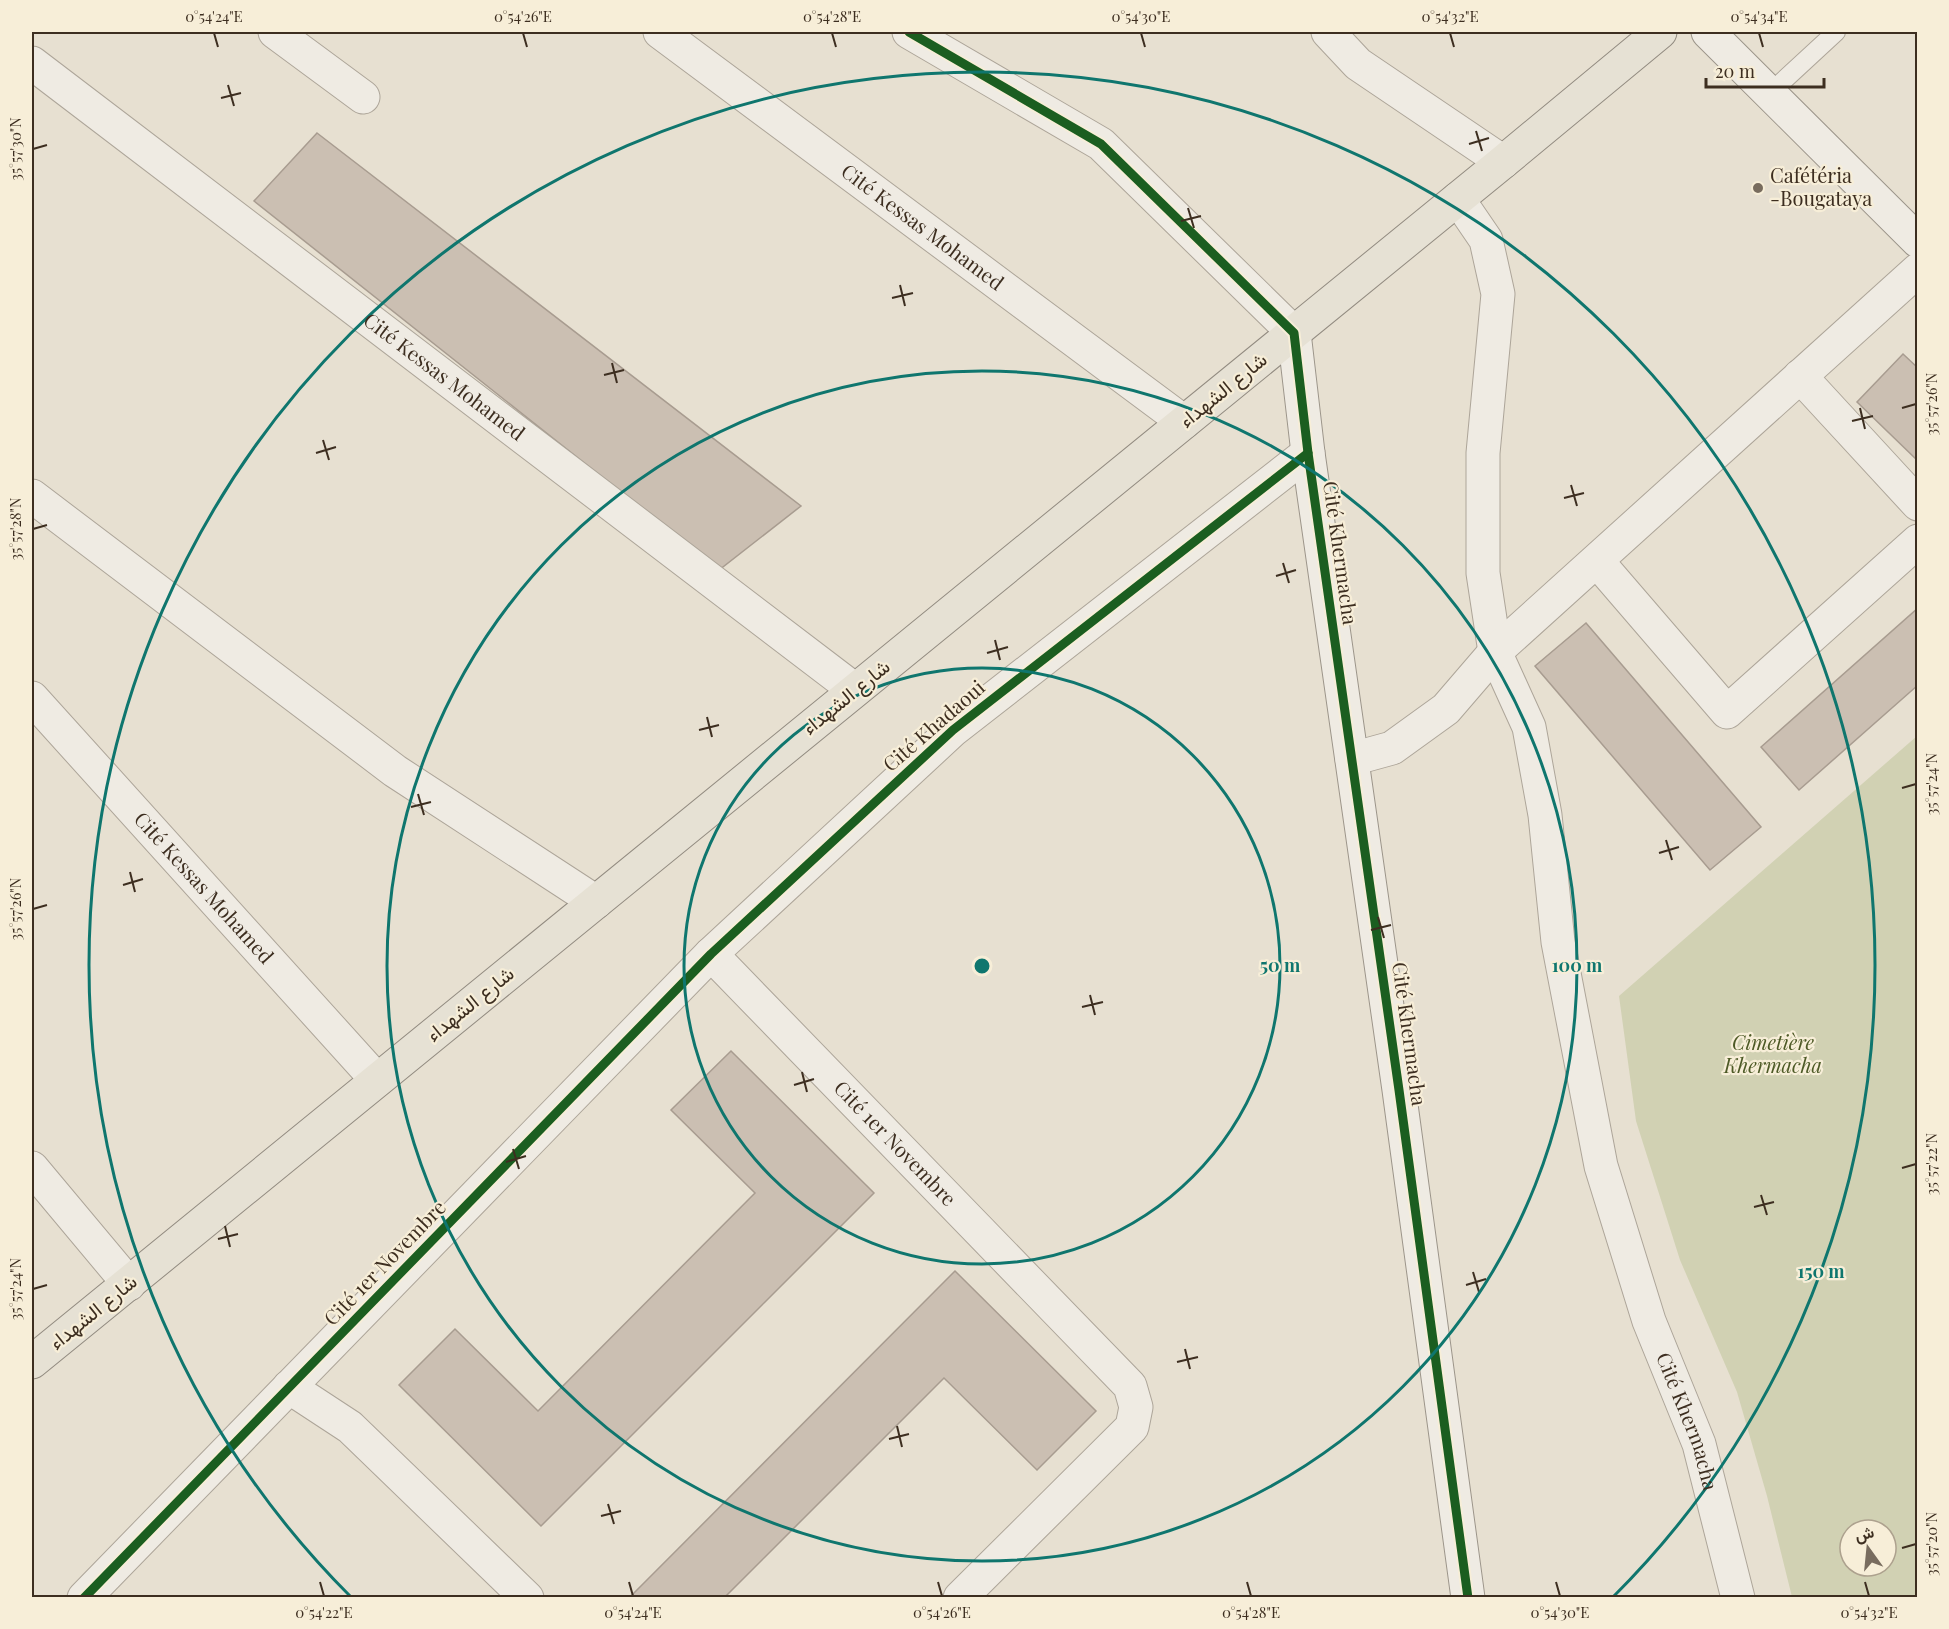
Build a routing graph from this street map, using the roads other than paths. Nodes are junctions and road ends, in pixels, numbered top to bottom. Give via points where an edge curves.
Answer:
1 (275, 32) edge
2 (660, 32) edge
3 (909, 32) edge
4 (1328, 32) edge
5 (1660, 32) edge
6 (1708, 32) edge
7 (1836, 32) edge
8 (32, 63) edge
9 (1770, 93) junction
10 (363, 97) dead end
11 (1503, 162) junction
12 (1458, 199) junction
13 (1913, 227) edge
14 (1917, 270) edge
15 (1294, 333) junction
16 (1800, 376) junction
17 (1185, 422) junction
18 (1308, 453) junction
19 (32, 496) edge
20 (1917, 504) edge
21 (1917, 541) edge
22 (1597, 561) junction
23 (1495, 652) junction
24 (855, 690) junction
25 (32, 698) edge
26 (1352, 759) junction
27 (596, 902) junction
28 (711, 954) junction
29 (376, 1080) junction
30 (32, 1168) edge
31 (129, 1284) junction
32 (32, 1362) edge
33 (289, 1387) junction
34 (84, 1598) edge
35 (527, 1598) edge
36 (960, 1598) edge
37 (1468, 1598) edge
38 (1738, 1598) edge

1 - 10 street
2 - 17 street, Cité Kessas Mohamed
3 - 15 street via 1101,144
4 - 11 street via 1358,64
5 - 11 main road, شارع الشهداء
6 - 9 street
7 - 9 lane
8 - 24 street, Cité Kessas Mohamed
9 - 13 street
11 - 12 main road, شارع الشهداء
12 - 15 main road, شارع الشهداء
12 - 23 street, Cité Khermacha via 1486,240 1498,294 1483,453 1483,573
14 - 16 street
15 - 17 main road, شارع الشهداء
15 - 18 street, Cité Khermacha
16 - 20 street
16 - 22 street
17 - 24 main road, شارع الشهداء
18 - 26 street, Cité Khermacha
18 - 28 street, Cité Khadaoui via 953,730
19 - 27 street via 395,771
21 - 22 street via 1727,712
22 - 23 street
23 - 26 street via 1446,709 1392,748
23 - 38 street, Cité Khermacha via 1529,727 1545,815 1558,942 1602,1166 1649,1320 1699,1444
24 - 27 main road, شارع الشهداء
25 - 29 street, Cité Kessas Mohamed
26 - 37 street, Cité Khermacha
27 - 29 main road, شارع الشهداء
28 - 33 street, Cité 1er Novembre
28 - 36 street, Cité 1er Novembre via 1130,1386 1136,1407 1132,1427
29 - 31 main road, شارع الشهداء
30 - 31 street
31 - 32 main road, شارع الشهداء
33 - 34 street, Cité 1er Novembre
33 - 35 street via 351,1427

